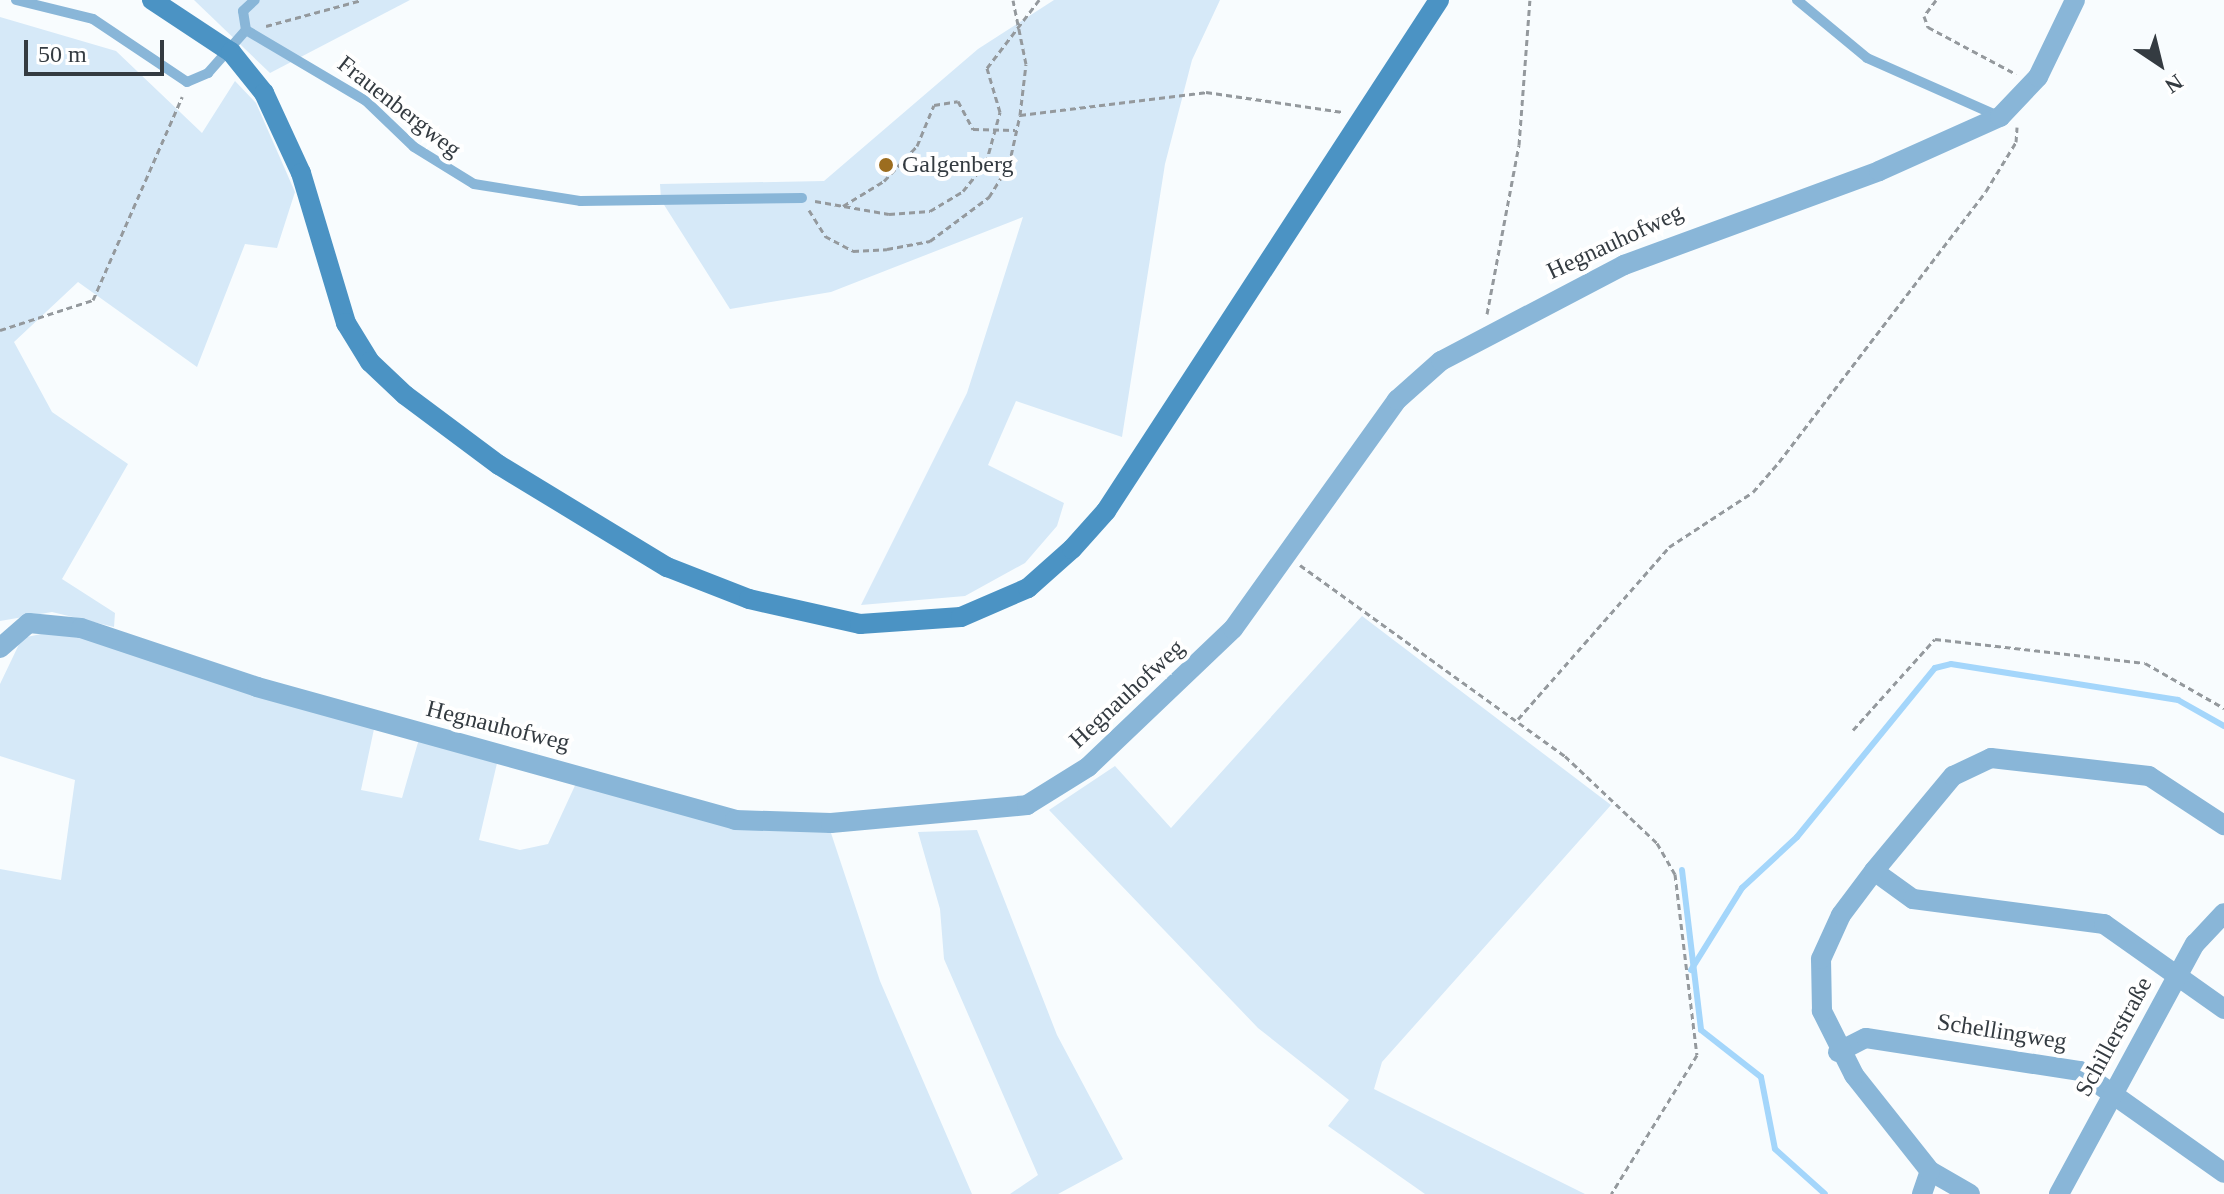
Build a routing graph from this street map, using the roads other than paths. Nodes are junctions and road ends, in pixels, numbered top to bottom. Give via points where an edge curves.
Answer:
1 (16, 0) edge
2 (152, 0) edge
3 (255, 0) edge
4 (1439, 0) edge
5 (1797, 0) edge
6 (2075, 0) edge
7 (246, 30) junction
8 (231, 52) junction
9 (2000, 117) junction
10 (802, 198) road end
11 (0, 648) edge
12 (2224, 825) edge
13 (1874, 871) junction
14 (2224, 913) edge
15 (2179, 974) junction
16 (2224, 1009) edge
17 (1838, 1052) junction
18 (2113, 1090) junction
19 (1930, 1171) junction
20 (2224, 1173) edge
21 (1922, 1194) edge
22 (1970, 1194) edge
23 (2059, 1194) edge

1 - 8 lane via 93,19 187,82
2 - 8 main road
3 - 7 lane via 243,11
4 - 8 main road via 1106,511 1072,549 1028,588 961,617 860,624 762,603 667,567 499,465 405,395 370,362 346,323 301,173 264,93
5 - 9 lane via 1867,58
6 - 9 street, Hegnauhofweg via 2035,81
7 - 8 lane
7 - 10 lane, Frauenbergweg via 366,101 424,156 474,184 580,201
9 - 11 street, Hegnauhofweg via 1879,171 1713,227 1489,329 1397,400 1290,559 1233,629 1088,767 1027,805 974,815 735,820 257,687 81,628 29,623
12 - 13 street via 2149,776 1991,758 1953,776
13 - 15 street via 1913,899 2104,924
13 - 17 street via 1841,915 1821,959 1822,1011
14 - 15 street, Schillerstraße
15 - 16 street
15 - 18 street, Schillerstraße
17 - 18 street, Schellingweg via 1866,1038 2051,1063
17 - 19 street
18 - 20 street, Schellingweg
18 - 23 street, Schillerstraße
19 - 21 street
19 - 22 street

